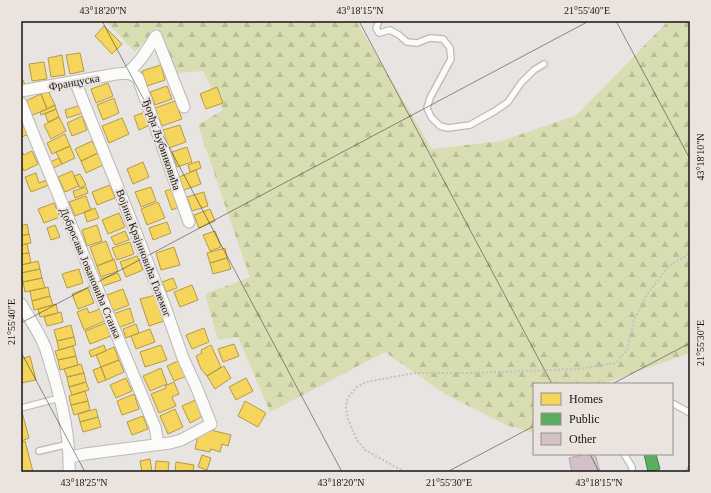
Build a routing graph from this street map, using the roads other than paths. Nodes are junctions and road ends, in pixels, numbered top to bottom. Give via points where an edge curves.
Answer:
1 (379, 21) edge
2 (544, 64) dead end
3 (127, 73) junction
4 (75, 81) junction
5 (21, 91) edge
6 (21, 102) edge
7 (184, 107) dead end
8 (189, 222) dead end
9 (21, 304) edge
10 (60, 398) junction
11 (673, 404) edge
12 (21, 408) edge
13 (690, 413) edge
14 (69, 444) junction
15 (158, 444) junction
16 (39, 451) dead end
17 (625, 455) edge
18 (70, 457) junction
19 (69, 472) edge
20 (632, 472) edge

1 - 2 lane via 376,28 379,33 390,30 407,42 417,43 430,38 443,39 450,48 451,59 430,98 428,108 431,117 440,126 448,128 470,125 495,111 508,102 534,70
3 - 4 street, Француска
3 - 7 street via 142,58 156,36
3 - 8 street, Ђорђа Љубинковића via 138,78
4 - 5 street, Француска
4 - 15 street, Војина Крајиновића Големог via 211,424 181,440
6 - 15 street, Добросава Јовановића Станка via 156,427
9 - 10 street via 45,347
10 - 12 lane
10 - 14 street
11 - 13 lane
14 - 16 lane
14 - 18 street
15 - 18 street
17 - 20 lane
18 - 19 street

